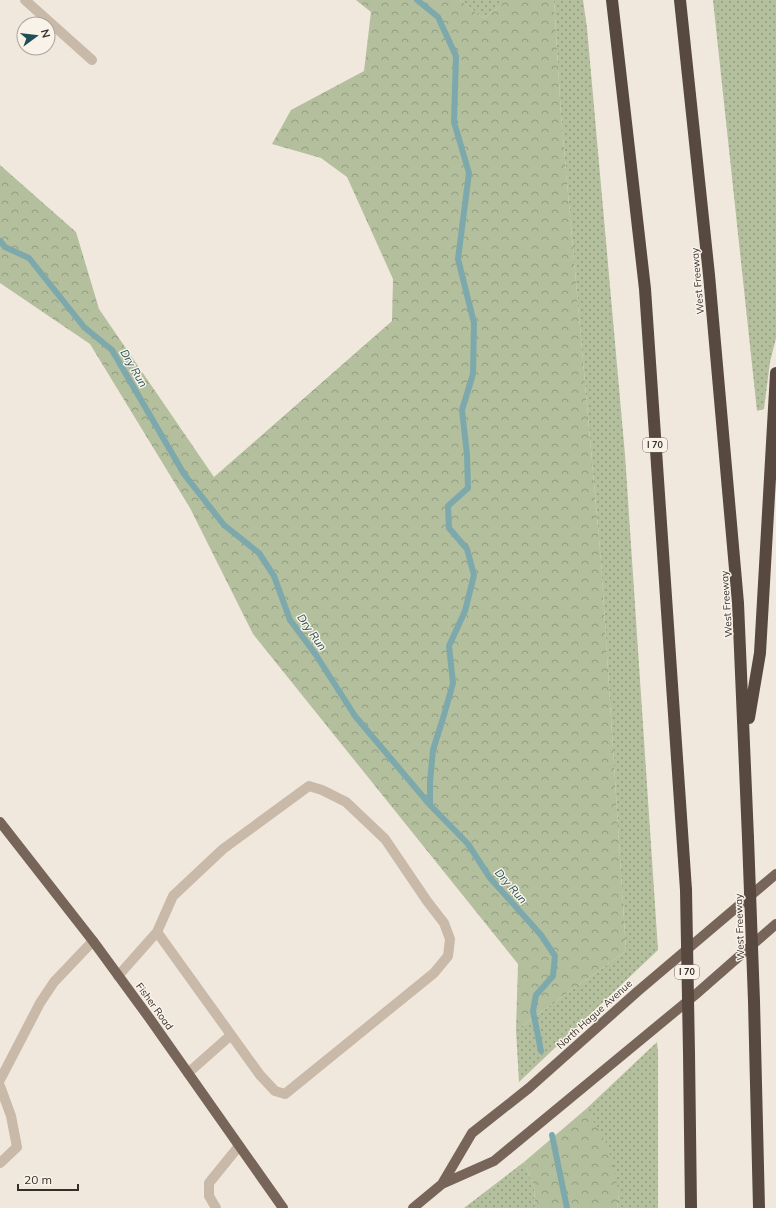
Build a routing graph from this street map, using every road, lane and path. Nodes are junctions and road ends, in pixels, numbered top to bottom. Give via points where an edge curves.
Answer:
1 (25, 0) edge
2 (612, 0) edge
3 (680, 0) edge
4 (92, 60) dead end
5 (776, 373) edge
6 (745, 745) junction
7 (0, 822) edge
8 (776, 874) edge
9 (776, 924) edge
10 (158, 932) junction
11 (93, 941) junction
12 (118, 976) junction
13 (231, 1035) junction
14 (188, 1073) junction
15 (0, 1080) edge
16 (0, 1086) edge
17 (238, 1146) junction
18 (0, 1163) edge
19 (442, 1184) junction
20 (216, 1208) edge
21 (283, 1208) edge
22 (412, 1208) edge
23 (691, 1208) edge
24 (759, 1208) edge

1 - 4 street
2 - 23 highway, I 70, bridge via 644,289 686,890
3 - 6 highway, West Freeway via 709,275 738,603
5 - 6 highway via 760,653
6 - 24 highway, West Freeway, bridge
7 - 11 main road, Fisher Road
8 - 19 main road, North Hague Avenue via 528,1088 472,1133
9 - 19 main road, North Hague Avenue via 695,995 494,1161
10 - 12 street
10 - 13 street
10 - 13 street via 173,896 223,849 309,786 346,802 385,839 444,923 450,939 448,956 434,973 285,1094 275,1091 260,1075
11 - 12 main road, Fisher Road
11 - 15 street via 54,982
12 - 14 main road, Fisher Road
13 - 14 street
14 - 17 main road, Fisher Road
16 - 18 street via 11,1116 17,1147
17 - 20 street via 209,1183 209,1196
17 - 21 main road, Fisher Road
19 - 22 main road, North Hague Avenue

